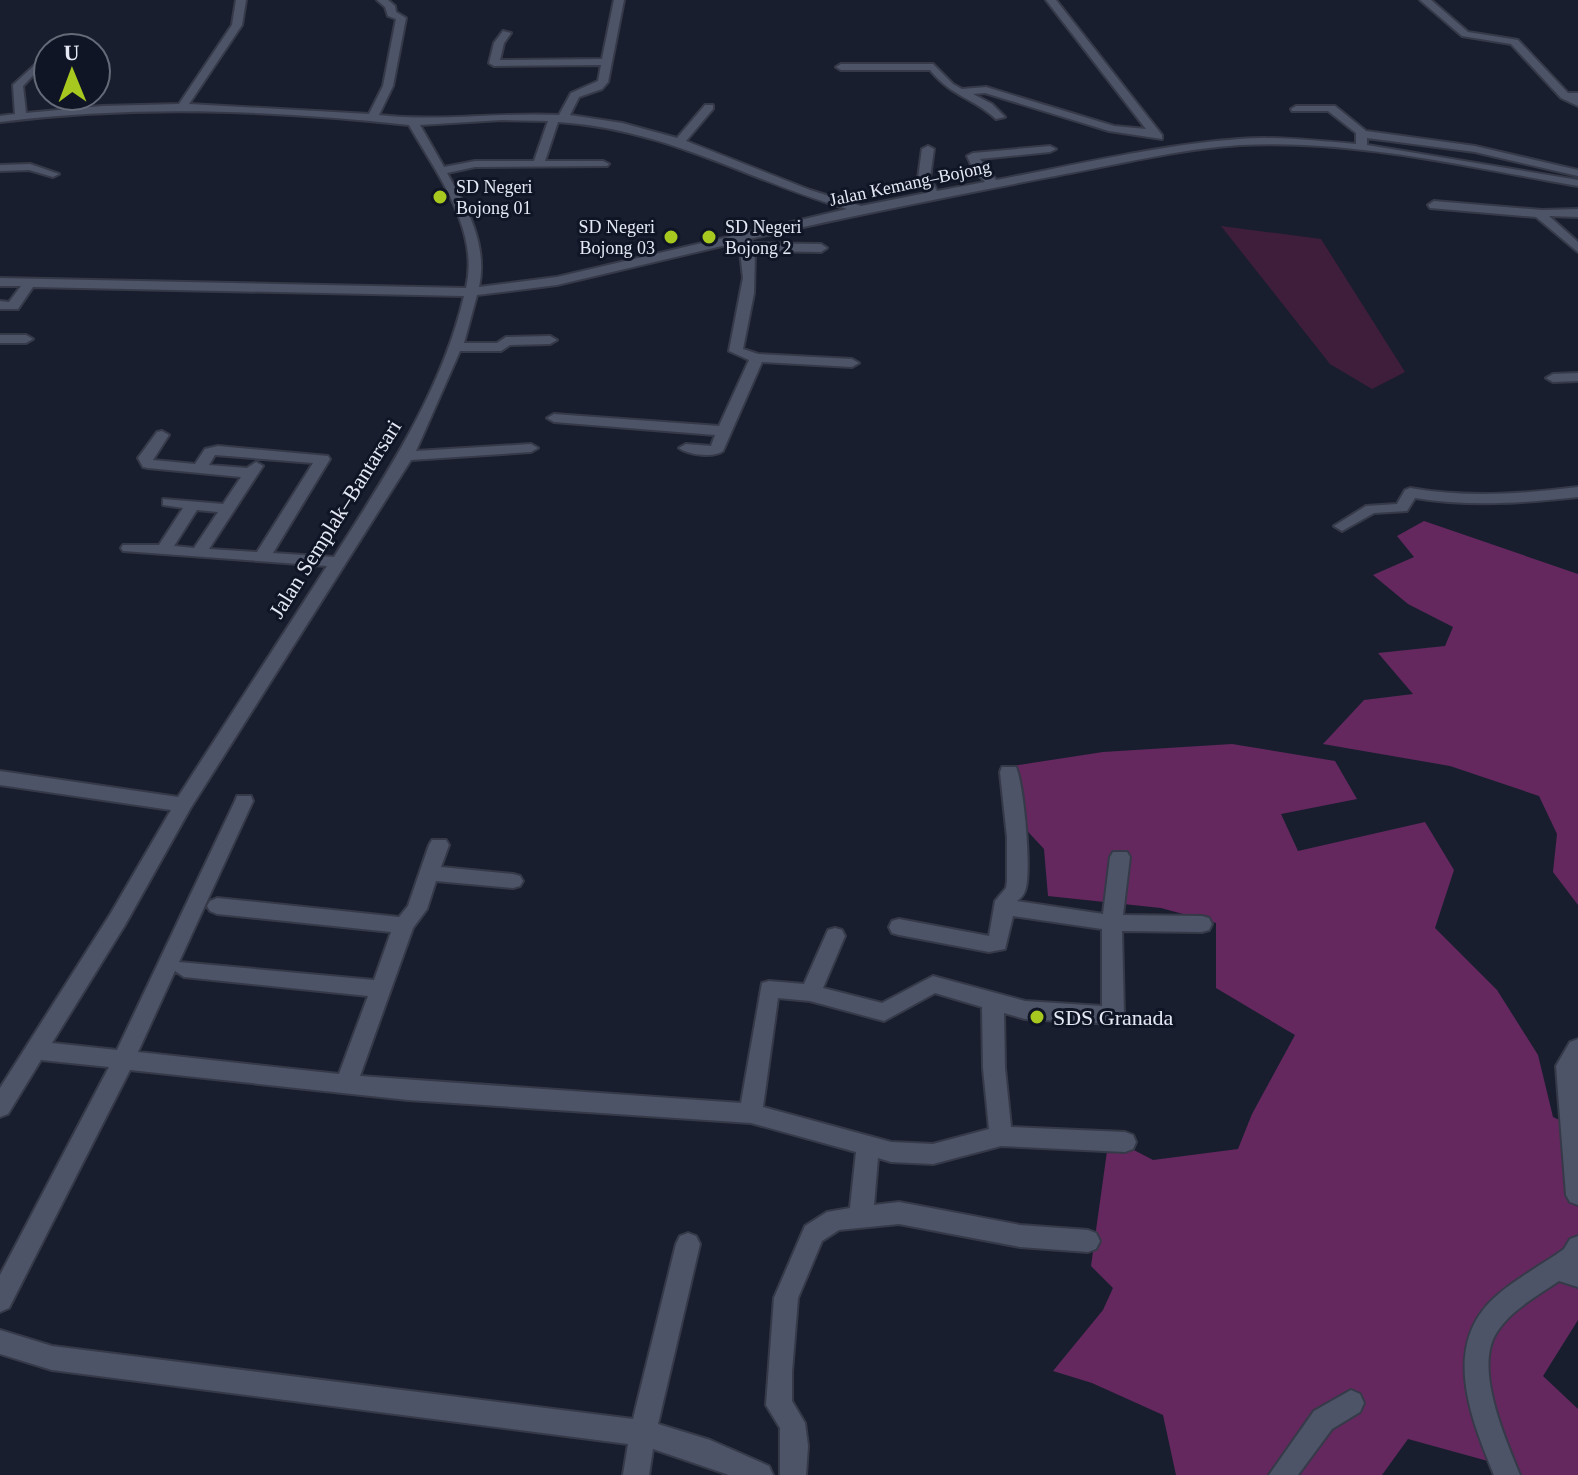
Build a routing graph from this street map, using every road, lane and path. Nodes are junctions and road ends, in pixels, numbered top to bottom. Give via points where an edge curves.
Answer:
1 (241, 0) edge
2 (382, 0) edge
3 (619, 0) edge
4 (1051, 0) edge
5 (1425, 0) edge
6 (506, 33) dead end
7 (609, 62) junction
8 (841, 67) dead end
9 (32, 71) edge
10 (958, 92) junction
11 (1565, 96) junction
12 (1578, 96) edge
13 (1578, 103) edge
14 (709, 107) dead end
15 (181, 108) junction
16 (1296, 109) dead end
17 (21, 116) junction
18 (373, 117) junction
19 (1000, 117) dead end
20 (0, 119) edge
21 (558, 119) junction
22 (413, 122) junction
23 (1154, 133) junction
24 (1362, 141) junction
25 (679, 142) junction
26 (928, 149) dead end
27 (1050, 149) dead end
28 (1170, 151) junction
29 (603, 164) dead end
30 (538, 165) junction
31 (0, 168) edge
32 (438, 171) junction
33 (1578, 171) edge
34 (53, 174) dead end
35 (1578, 183) edge
36 (993, 184) junction
37 (933, 195) junction
38 (1434, 205) dead end
39 (862, 209) junction
40 (1578, 213) edge
41 (1542, 214) junction
42 (746, 242) junction
43 (821, 248) dead end
44 (1578, 248) edge
45 (0, 282) edge
46 (30, 282) junction
47 (470, 292) junction
48 (0, 305) edge
49 (0, 339) edge
50 (26, 339) dead end
51 (550, 340) dead end
52 (454, 347) junction
53 (757, 358) junction
54 (852, 363) dead end
55 (1578, 377) edge
56 (1553, 378) dead end
57 (554, 418) dead end
58 (724, 431) junction
59 (162, 435) dead end
60 (531, 448) dead end
61 (686, 448) dead end
62 (265, 454) junction
63 (406, 456) junction
64 (200, 467) junction
65 (251, 473) junction
66 (1578, 492) edge
67 (168, 502) dead end
68 (193, 505) junction
69 (228, 509) junction
70 (1342, 526) dead end
71 (203, 547) junction
72 (129, 548) dead end
73 (164, 550) junction
74 (265, 551) junction
75 (337, 562) junction
76 (1009, 772) dead end
77 (0, 778) edge
78 (244, 801) dead end
79 (183, 805) junction
80 (439, 845) dead end
81 (1120, 857) dead end
82 (430, 873) junction
83 (513, 881) dead end
84 (217, 906) dead end
85 (1004, 907) junction
86 (1112, 923) junction
87 (1202, 924) dead end
88 (404, 925) junction
89 (899, 927) dead end
90 (835, 936) dead end
91 (184, 969) dead end
92 (379, 989) junction
93 (810, 993) junction
94 (993, 1003) junction
95 (1578, 1048) edge
96 (35, 1050) junction
97 (124, 1060) junction
98 (346, 1084) junction
99 (0, 1107) edge
100 (1573, 1109) edge
101 (751, 1113) junction
102 (1001, 1136) junction
103 (1125, 1142) dead end
104 (868, 1145) junction
105 (1578, 1195) edge
106 (861, 1215) junction
107 (1088, 1241) dead end
108 (688, 1244) dead end
109 (1578, 1247) edge
110 (1568, 1272) edge
111 (0, 1300) edge
112 (0, 1342) edge
113 (1351, 1403) dead end
114 (643, 1433) junction
115 (636, 1475) edge
116 (760, 1475) edge
117 (793, 1475) edge
118 (1282, 1475) edge
119 (1507, 1475) edge

1 - 15 street via 237,25
2 - 18 street via 401,18 388,86
3 - 7 street
4 - 23 street
5 - 11 street via 1465,34 1514,42
6 - 7 street via 494,63
7 - 21 street via 602,84 576,93
8 - 10 street via 933,67
9 - 17 street via 18,85
10 - 19 street
10 - 23 street via 986,90 1113,129
11 - 12 street
11 - 13 street
14 - 25 street
15 - 17 street
15 - 18 street
16 - 24 street via 1329,107
17 - 20 street
18 - 22 street
21 - 22 street
21 - 25 street via 619,125
21 - 30 street
22 - 32 street, Jalan Semplak–Bantarsari
23 - 28 street
24 - 28 street, Jalan Kemang–Bojong via 1260,141
24 - 33 street via 1467,148
24 - 35 street
25 - 39 street
26 - 37 street via 924,178
27 - 36 street via 973,156
28 - 36 street, Jalan Kemang–Bojong
29 - 30 street
30 - 32 street via 475,164
31 - 34 street via 32,167
32 - 47 street, Jalan Semplak–Bantarsari via 468,220 475,276
36 - 37 street, Jalan Kemang–Bojong
37 - 39 street, Jalan Kemang–Bojong
38 - 41 street
39 - 42 street, Jalan Kemang–Bojong
40 - 41 street
41 - 44 street
42 - 43 street
42 - 47 street, Jalan Kemang–Bojong via 570,278
42 - 53 street via 749,292 736,351
45 - 46 street, Jalan Kemang–Bojong
46 - 47 street, Jalan Kemang–Bojong
46 - 48 street via 13,306
47 - 52 street, Jalan Semplak–Bantarsari
49 - 50 street
51 - 52 street
52 - 63 street, Jalan Semplak–Bantarsari
53 - 54 street
53 - 58 street
55 - 56 street
57 - 58 street
58 - 61 street via 716,451
59 - 64 street via 144,461
60 - 63 street
62 - 64 street via 214,450
62 - 65 street
62 - 74 street via 324,461
63 - 75 street, Jalan Semplak–Bantarsari
64 - 65 street
65 - 69 street
66 - 70 street via 1506,500 1409,493 1402,508 1371,509
67 - 68 street
68 - 69 street
68 - 73 street
69 - 71 street
71 - 73 street
71 - 74 street
72 - 73 street
74 - 75 street
75 - 79 street, Jalan Semplak–Bantarsari
76 - 85 street via 1017,881
77 - 79 street
78 - 97 street
79 - 96 street, Jalan Semplak–Bantarsari
80 - 82 street
81 - 86 street
82 - 83 street
82 - 88 street via 417,909
84 - 88 street
85 - 86 street
85 - 89 street via 994,945
86 - 87 street
86 - 94 street via 1113,1015
88 - 92 street
90 - 93 street
91 - 92 street
92 - 98 street
93 - 94 street via 884,1012 933,984 943,984
93 - 101 street via 767,991
94 - 102 street
95 - 100 street via 1567,1066
96 - 97 street
96 - 99 street, Jalan Semplak–Bantarsari
97 - 98 street
97 - 111 street
98 - 101 street
100 - 105 street
101 - 104 street
102 - 103 street
102 - 104 street via 933,1154
104 - 106 street
106 - 107 street via 899,1213 1020,1236
106 - 117 street via 835,1220 813,1234 786,1298 779,1405 793,1428
108 - 114 street
109 - 110 street
110 - 119 street via 1496,1313 1484,1328 1477,1380
112 - 114 street via 52,1358
113 - 118 street via 1323,1420
114 - 115 street
114 - 116 street

